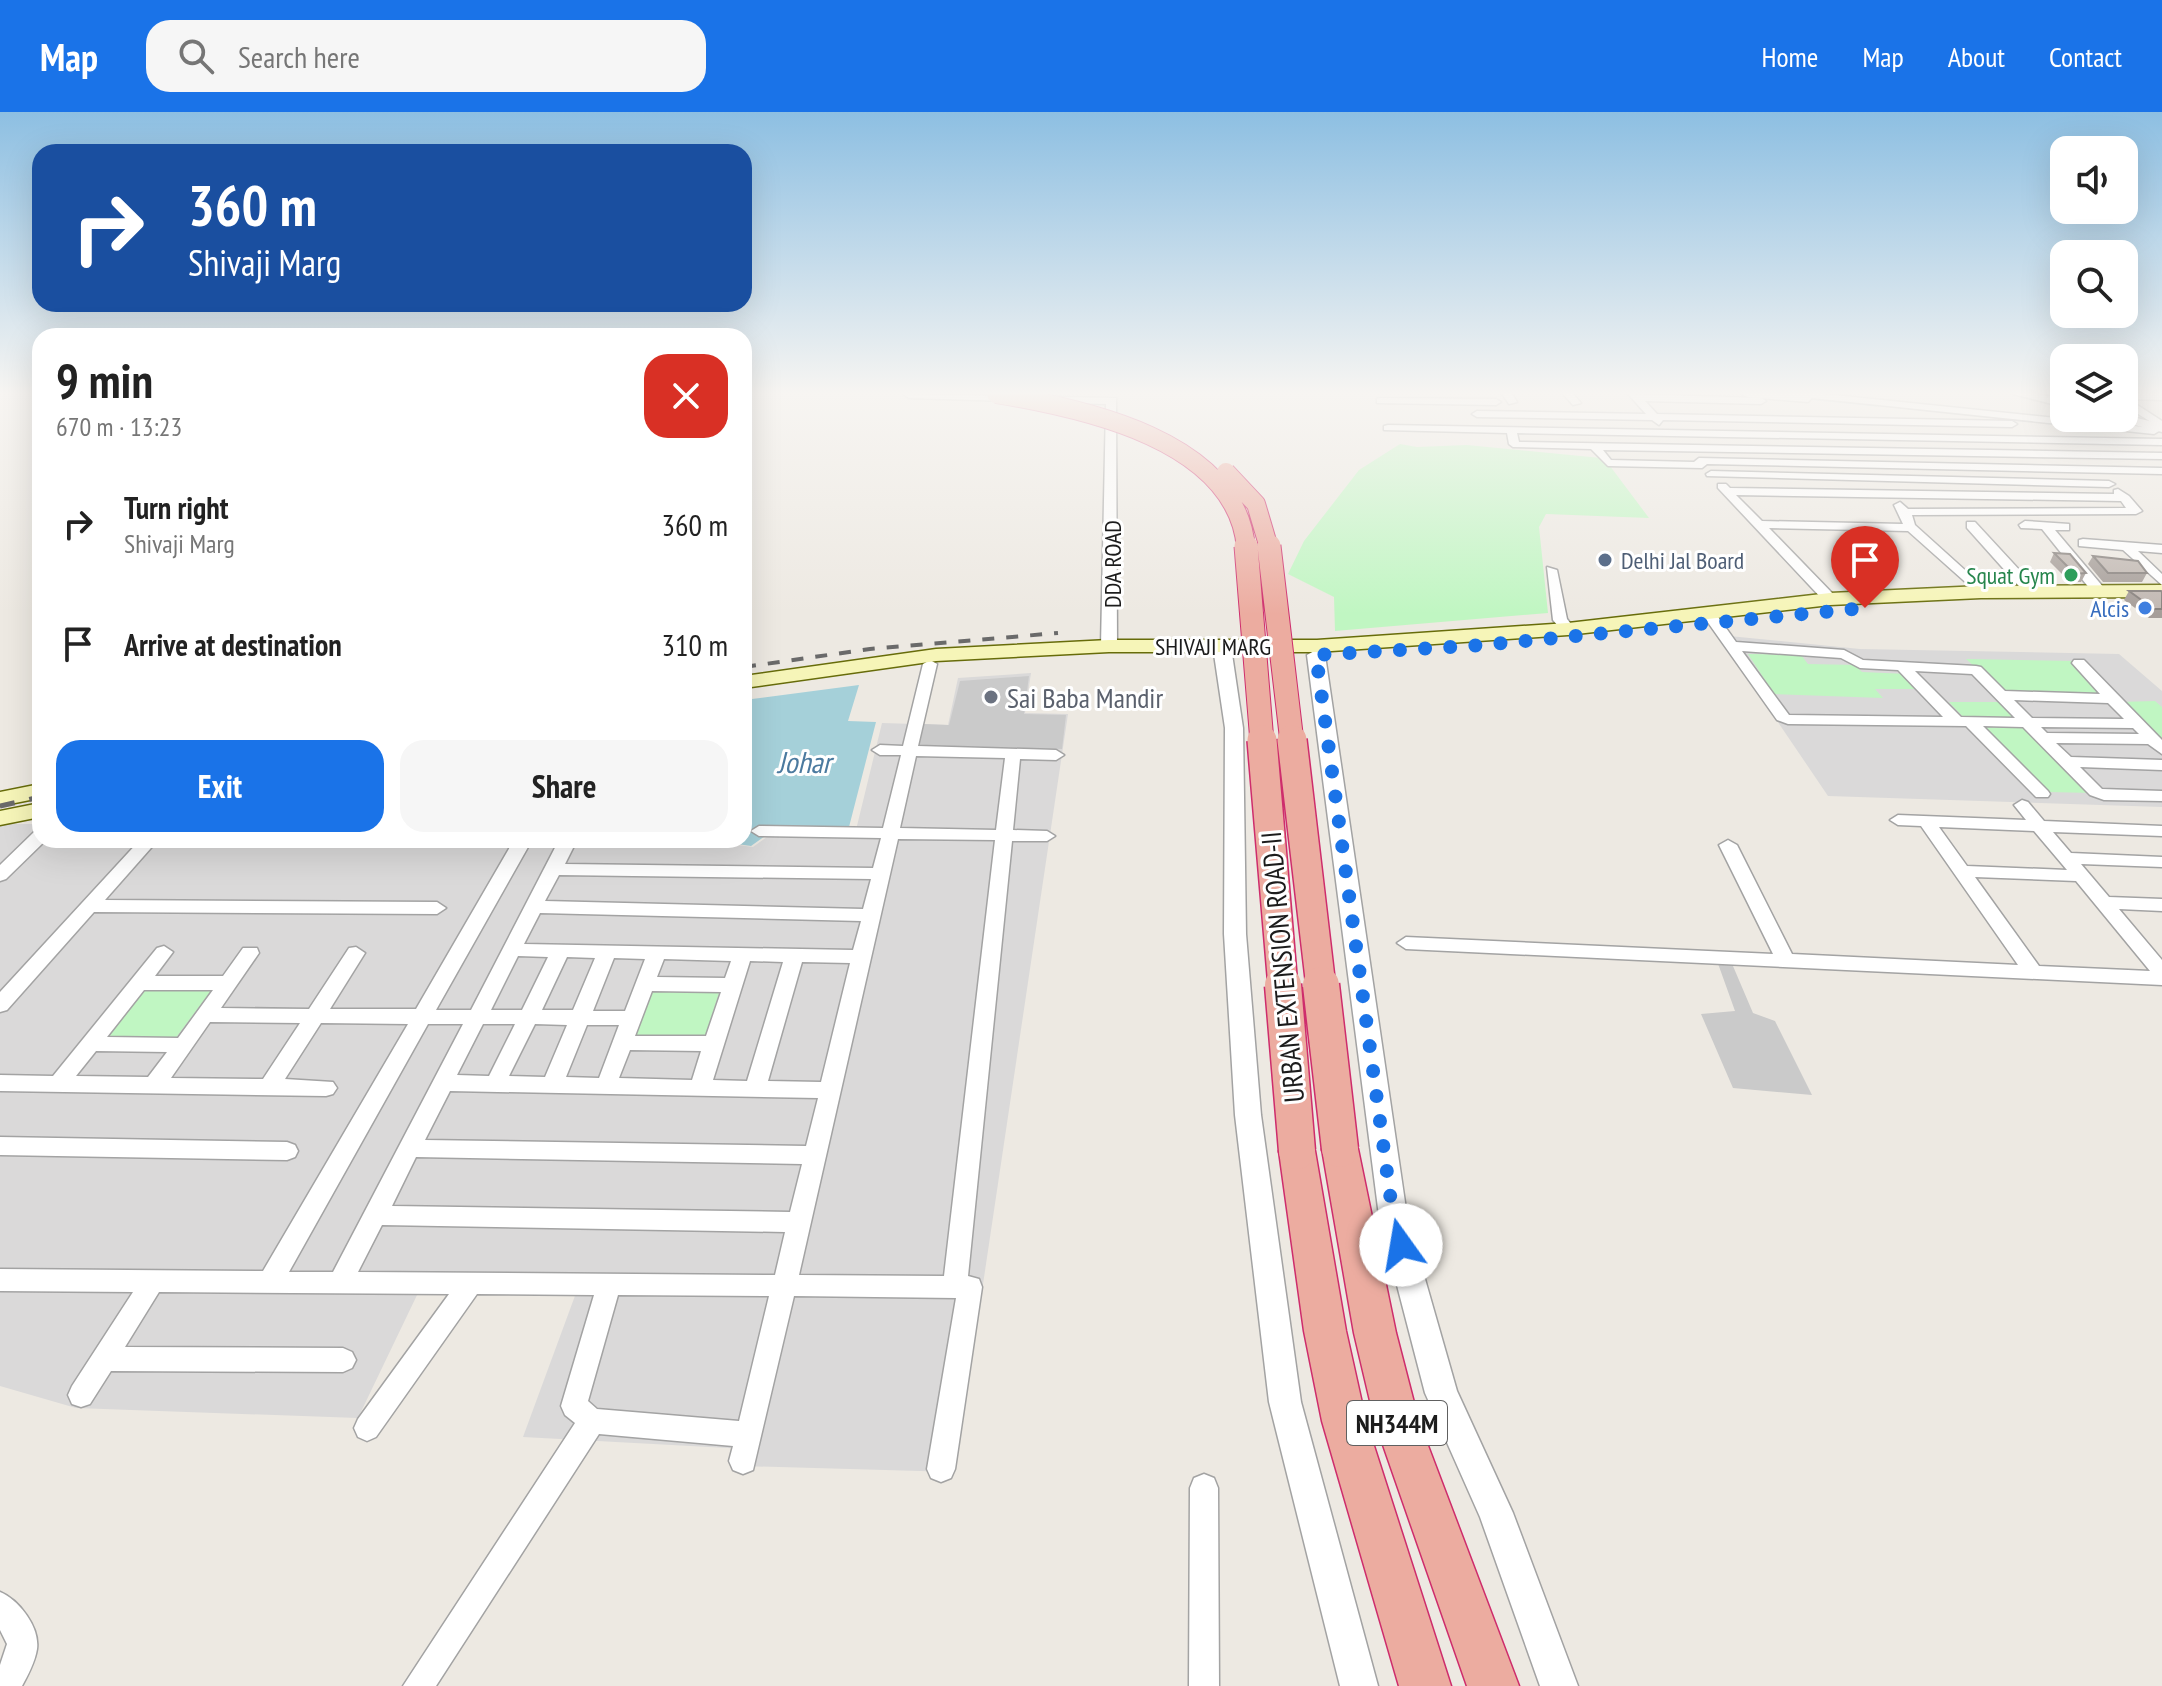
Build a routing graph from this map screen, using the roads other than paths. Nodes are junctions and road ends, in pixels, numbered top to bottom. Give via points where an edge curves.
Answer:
1 (1111, 467) edge
2 (1200, 467) edge
3 (1221, 467) edge
4 (1704, 467) edge
5 (1711, 467) edge
6 (1869, 467) edge
7 (1979, 467) edge
8 (2004, 468) junction
9 (2094, 470) junction
10 (2143, 471) junction
11 (2162, 471) edge
12 (1878, 479) junction
13 (2012, 481) junction
14 (2109, 484) junction
15 (2162, 484) edge
16 (1728, 491) junction
17 (1893, 496) junction
18 (2023, 498) junction
19 (2125, 498) junction
20 (1905, 512) junction
21 (2033, 512) junction
22 (1756, 524) junction
23 (1971, 525) dead end
24 (2025, 525) dead end
25 (2045, 526) junction
26 (2065, 527) dead end
27 (1911, 528) junction
28 (2083, 543) dead end
29 (2126, 546) junction
30 (2162, 549) edge
31 (1551, 570) dead end
32 (2162, 581) edge
33 (2031, 591) junction
34 (2099, 591) junction
35 (2162, 591) edge
36 (1981, 592) junction
37 (1830, 599) junction
38 (2162, 600) edge
39 (1713, 619) junction
40 (1568, 629) junction
41 (1110, 645) junction
42 (1733, 646) junction
43 (1223, 654) junction
44 (1316, 655) junction
45 (2079, 663) dead end
46 (930, 664) junction
47 (1903, 667) junction
48 (752, 681) edge
49 (752, 687) edge
50 (2000, 695) junction
51 (2112, 699) junction
52 (1965, 723) junction
53 (2029, 724) junction
54 (2137, 724) junction
55 (2043, 738) junction
56 (2157, 744) edge
57 (880, 750) dead end
58 (908, 751) junction
59 (1013, 754) junction
60 (1056, 755) dead end
61 (2067, 762) junction
62 (2162, 765) edge
63 (32, 793) edge
64 (2042, 794) dead end
65 (2162, 796) edge
66 (0, 799) edge
67 (2022, 805) dead end
68 (32, 812) edge
69 (0, 818) edge
70 (1898, 820) dead end
71 (1926, 821) junction
72 (2040, 826) junction
73 (759, 831) dead end
74 (2162, 831) edge
75 (889, 833) junction
76 (1004, 835) junction
77 (1047, 836) dead end
78 (32, 844) edge
79 (1728, 845) dead end
80 (142, 848) edge
81 (518, 848) edge
82 (564, 848) edge
83 (2069, 858) junction
84 (2162, 862) edge
85 (553, 869) junction
86 (1962, 871) junction
87 (879, 874) junction
88 (0, 875) edge
89 (2082, 876) junction
90 (2104, 903) junction
91 (2162, 905) edge
92 (89, 906) junction
93 (533, 907) junction
94 (437, 908) dead end
95 (870, 915) junction
96 (1406, 943) dead end
97 (511, 950) junction
98 (561, 951) junction
99 (164, 952) dead end
100 (607, 952) junction
101 (250, 953) dead end
102 (356, 953) dead end
103 (657, 953) junction
104 (742, 955) junction
105 (794, 956) junction
106 (860, 957) junction
107 (1786, 961) junction
108 (2033, 972) junction
109 (2162, 976) edge
110 (139, 983) junction
111 (228, 983) junction
112 (645, 984) junction
113 (732, 985) junction
114 (0, 1005) edge
115 (205, 1015) junction
116 (315, 1015) junction
117 (423, 1016) junction
118 (477, 1017) junction
119 (528, 1017) junction
120 (580, 1017) junction
121 (632, 1018) junction
122 (623, 1043) junction
123 (90, 1044) junction
124 (714, 1044) junction
125 (183, 1045) junction
126 (0, 1083) edge
127 (443, 1083) junction
128 (58, 1084) junction
129 (495, 1084) junction
130 (154, 1085) junction
131 (552, 1085) junction
132 (606, 1086) junction
133 (268, 1088) junction
134 (326, 1088) dead end
135 (700, 1088) junction
136 (755, 1089) junction
137 (829, 1090) junction
138 (0, 1146) edge
139 (409, 1148) junction
140 (287, 1151) dead end
141 (814, 1155) junction
142 (374, 1215) junction
143 (798, 1222) junction
144 (0, 1280) edge
145 (152, 1282) junction
146 (270, 1282) junction
147 (340, 1283) junction
148 (469, 1285) junction
149 (609, 1285) junction
150 (784, 1285) junction
151 (955, 1287) junction
152 (104, 1359) junction
153 (343, 1360) dead end
154 (81, 1395) dead end
155 (592, 1421) junction
156 (367, 1428) dead end
157 (749, 1435) junction
158 (743, 1461) dead end
159 (941, 1469) dead end
160 (1204, 1488) dead end
161 (0, 1607) edge
162 (6, 1686) edge
163 (418, 1686) edge
164 (1204, 1686) edge
165 (1359, 1686) edge
166 (1425, 1686) edge
167 (1493, 1686) edge
168 (1559, 1686) edge

1 - 41 street, DDA ROAD
2 - 166 highway, URBAN EXTENSION ROAD-II / NH344M, bridge via 1232,505 1245,538 1297,1151 1325,1331 1344,1421
3 - 167 highway, URBAN EXTENSION ROAD-II / NH344M, bridge via 1256,504 1268,536 1340,1149 1375,1333 1397,1422
4 - 16 street
5 - 12 street
6 - 12 street
7 - 8 street
8 - 9 street
8 - 13 street
9 - 10 street
9 - 14 street
10 - 11 street
10 - 15 street
12 - 13 street
12 - 17 street
13 - 14 street
13 - 18 street
14 - 19 street
16 - 17 street
16 - 22 street
17 - 18 street
17 - 20 street
18 - 19 street
18 - 21 street
19 - 21 street via 2135,512
20 - 21 street
20 - 27 street
22 - 27 street
22 - 37 street
23 - 33 street
24 - 25 street
25 - 26 street
25 - 34 street
27 - 36 street
28 - 29 street
29 - 30 street
29 - 32 street
31 - 40 street via 1560,620
33 - 34 main road, SHIVAJI MARG
33 - 36 main road, SHIVAJI MARG
34 - 35 main road, SHIVAJI MARG
36 - 37 main road, SHIVAJI MARG
37 - 39 main road, SHIVAJI MARG
38 - 39 main road, SHIVAJI MARG via 1986,601
39 - 40 main road, SHIVAJI MARG
39 - 42 street
39 - 44 main road, SHIVAJI MARG via 1483,645
40 - 41 main road, SHIVAJI MARG via 1317,646
41 - 48 main road, SHIVAJI MARG via 936,655
42 - 47 street via 1844,654 1860,664
42 - 52 street via 1784,718
43 - 44 main road, SHIVAJI MARG
43 - 46 main road, SHIVAJI MARG via 1105,653
43 - 165 street via 1234,728 1235,934 1249,1130 1285,1402
44 - 168 street via 1393,1216 1441,1393 1496,1513
45 - 51 street
46 - 49 main road, SHIVAJI MARG
46 - 58 street
47 - 50 street via 1976,670
47 - 52 street
50 - 51 street
50 - 53 street
51 - 54 street
52 - 53 street
52 - 64 street
53 - 54 street
53 - 55 street
54 - 56 street
55 - 56 street
55 - 61 street
57 - 58 street
58 - 59 street
58 - 75 street
59 - 60 street
59 - 76 street
61 - 62 street
61 - 65 street via 2100,794
63 - 66 main road
67 - 72 street
68 - 69 main road
70 - 71 street
71 - 72 street
71 - 86 street
72 - 74 street
72 - 83 street
73 - 75 street
75 - 76 street
75 - 87 street
76 - 77 street
76 - 151 street
78 - 88 street
79 - 107 street
80 - 92 street
81 - 117 street
82 - 85 street
83 - 84 street
83 - 89 street
85 - 87 street
85 - 93 street
86 - 89 street
86 - 108 street
87 - 95 street
89 - 90 street
90 - 91 street
90 - 109 street
92 - 94 street
92 - 114 street
93 - 95 street
93 - 97 street
95 - 106 street
96 - 107 street
97 - 98 street
97 - 118 street
98 - 100 street
98 - 119 street
99 - 110 street
100 - 103 street
100 - 120 street
101 - 111 street
102 - 116 street
103 - 104 street
103 - 112 street
104 - 105 street
104 - 113 street
105 - 106 street
105 - 136 street
106 - 137 street
107 - 108 street
108 - 109 street
110 - 111 street
110 - 123 street
111 - 115 street
112 - 113 street
112 - 121 street
113 - 124 street
115 - 116 street
115 - 125 street
116 - 117 street
116 - 133 street
117 - 118 street
117 - 146 street
118 - 119 street
118 - 127 street
119 - 120 street
119 - 129 street
120 - 121 street
120 - 131 street
121 - 122 street
122 - 124 street
122 - 132 street
123 - 125 street
123 - 128 street
124 - 135 street
125 - 130 street
126 - 128 street
127 - 129 street
127 - 139 street
128 - 130 street
129 - 131 street
130 - 133 street
131 - 132 street
132 - 135 street
133 - 134 street
135 - 136 street
136 - 137 street
137 - 141 street
138 - 140 street
139 - 141 street
139 - 142 street
141 - 143 street
142 - 143 street
142 - 147 street
143 - 150 street
144 - 145 street
145 - 146 street
145 - 152 street
146 - 147 street
147 - 148 street
148 - 149 street
148 - 156 street
149 - 150 street
149 - 155 street via 574,1406
150 - 151 street
150 - 157 street
151 - 159 street via 970,1287
152 - 153 street
152 - 154 street
155 - 157 street
155 - 163 street
157 - 158 street
160 - 164 street
161 - 162 street via 21,1629 23,1645

